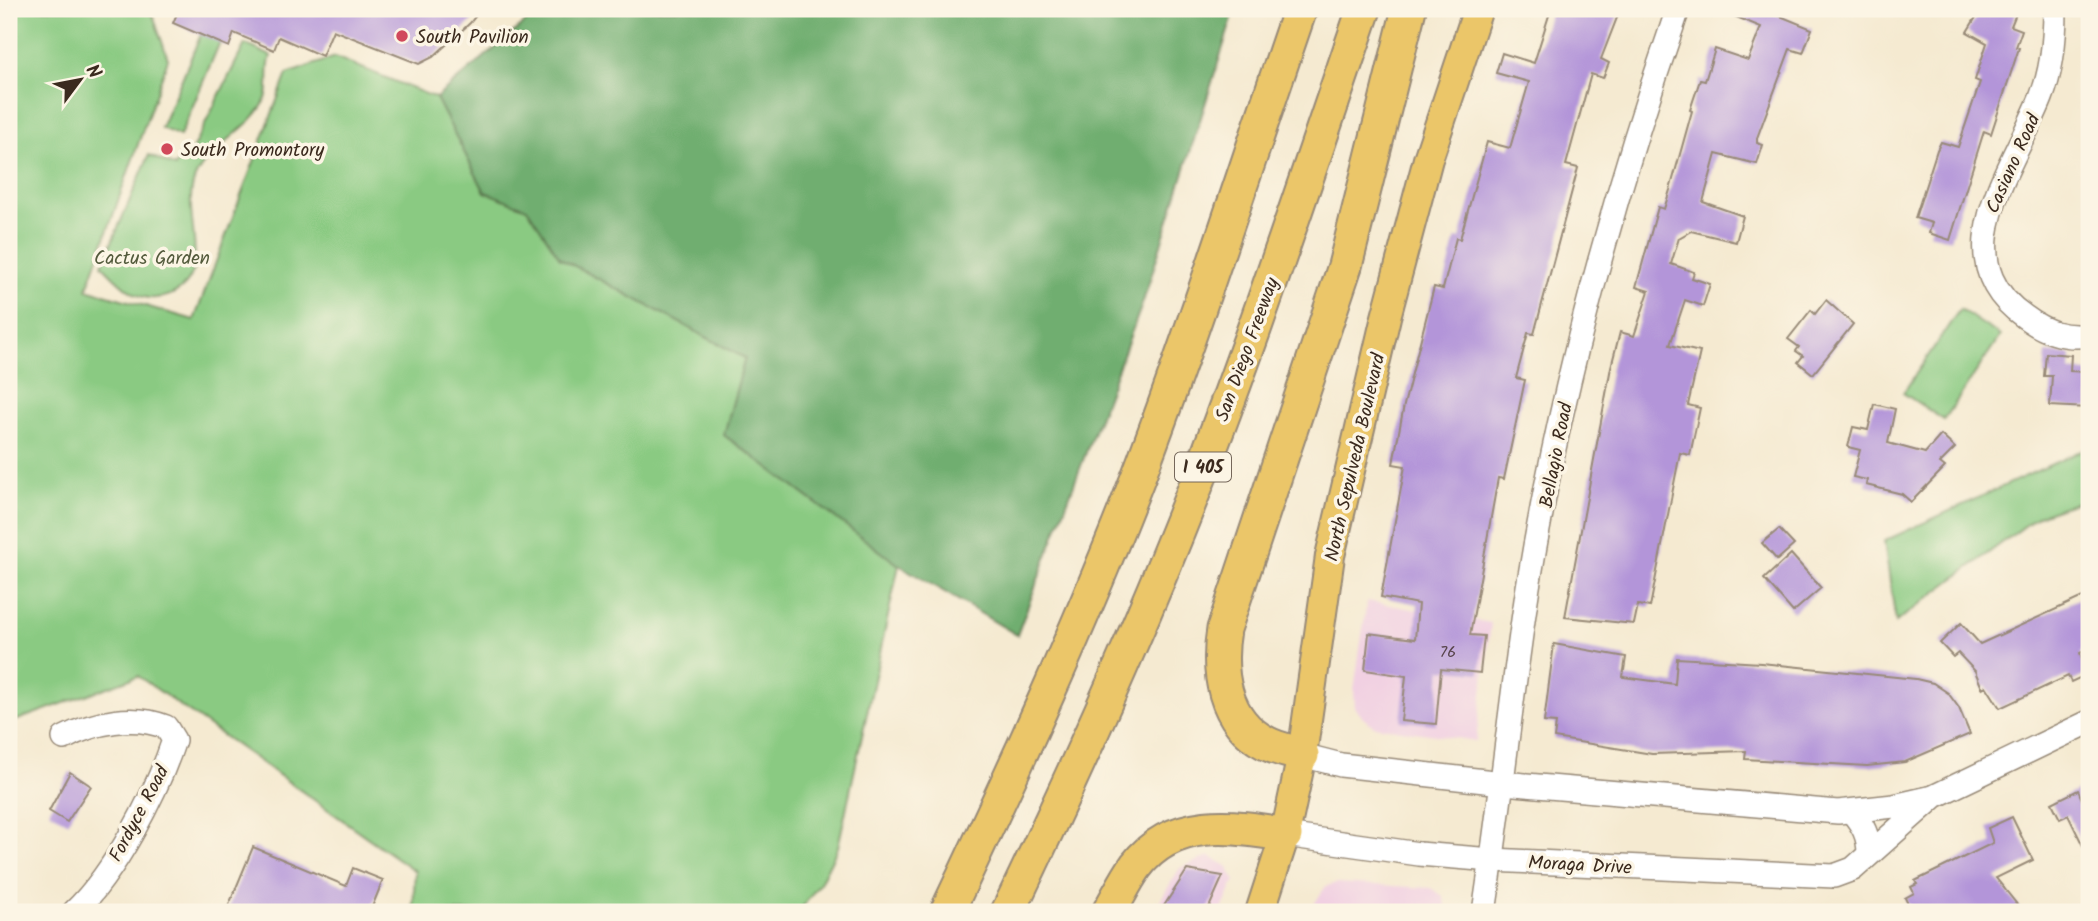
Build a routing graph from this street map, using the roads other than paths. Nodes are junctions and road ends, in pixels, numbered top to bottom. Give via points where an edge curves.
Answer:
1 (1276, 9) edge
2 (1300, 9) edge
3 (1364, 9) edge
4 (1409, 9) edge
5 (1478, 9) edge
6 (1678, 9) edge
7 (2055, 9) edge
8 (2089, 335) edge
9 (2089, 722) edge
10 (64, 738) dead end
11 (1302, 755) junction
12 (1503, 783) junction
13 (1935, 796) junction
14 (1852, 811) junction
15 (1285, 835) junction
16 (1869, 854) junction
17 (1492, 860) junction
18 (74, 912) edge
19 (924, 912) edge
20 (947, 912) edge
21 (1008, 912) edge
22 (1109, 912) edge
23 (1260, 912) edge
24 (1484, 912) edge

1 - 19 highway via 1187,279 1101,512 1048,641
2 - 20 highway via 1137,480 1056,675
3 - 21 highway, San Diego Freeway / I 405 via 1227,405 1177,533 1103,708
4 - 11 highway via 1345,266 1224,629 1220,654 1222,678 1239,722 1265,743
5 - 11 main road, North Sepulveda Boulevard via 1428,159 1342,499
6 - 12 street, Bellagio Road via 1624,178 1572,368 1529,585
7 - 8 street, Casiano Road via 2055,35 2043,95 1985,223 1986,270 2005,304 2038,326 2070,338
9 - 13 street, Moraga Drive
10 - 18 street, Fordyce Road via 89,725 137,722 166,727 174,740 144,809 116,858
11 - 12 street, Moraga Drive via 1341,765
11 - 15 main road, North Sepulveda Boulevard
12 - 14 street, Moraga Drive
12 - 17 street, Bellagio Road
13 - 14 street, Moraga Drive
13 - 16 street, Moraga Drive
14 - 16 street via 1863,824
15 - 17 street, Moraga Drive
15 - 22 highway via 1223,825 1175,836 1136,866
15 - 23 main road, North Sepulveda Boulevard
16 - 17 street, Moraga Drive via 1853,869 1834,876
17 - 24 street, Bellagio Road

